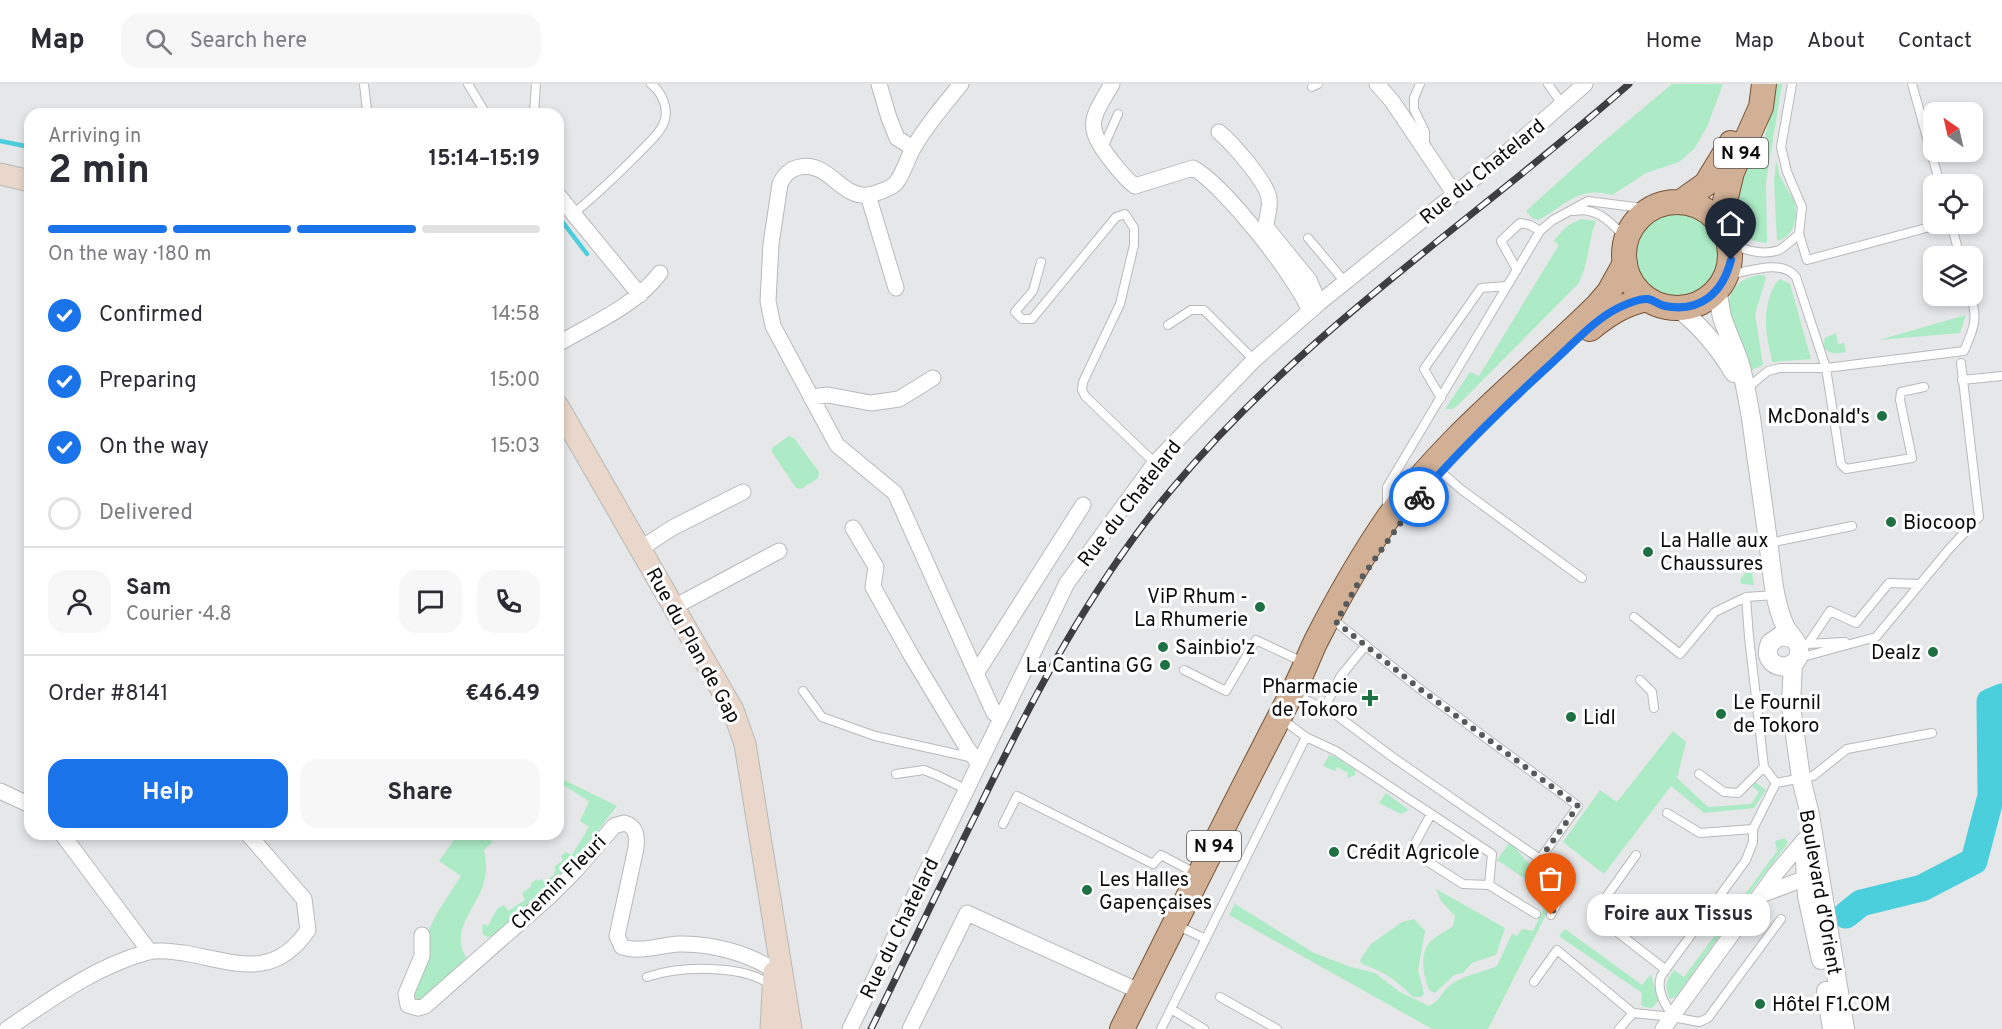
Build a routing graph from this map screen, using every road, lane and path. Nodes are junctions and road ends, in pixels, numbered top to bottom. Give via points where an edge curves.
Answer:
1 (364, 84) edge
2 (468, 84) edge
3 (536, 84) edge
4 (651, 84) edge
5 (879, 84) edge
6 (961, 84) edge
7 (1112, 84) edge
8 (1377, 84) edge
9 (1420, 84) edge
10 (1548, 84) edge
11 (1586, 84) edge
12 (1751, 84) edge
13 (1764, 84) edge
14 (1792, 84) edge
15 (1912, 84) edge
16 (1562, 104) junction
17 (367, 108) edge
18 (482, 108) edge
19 (534, 108) edge
20 (1118, 114) dead end
21 (1219, 132) dead end
22 (913, 148) junction
23 (1103, 150) junction
24 (1425, 152) junction
25 (0, 174) edge
26 (1937, 174) edge
27 (24, 180) edge
28 (1454, 193) junction
29 (868, 195) junction
30 (1682, 201) junction
31 (564, 203) edge
32 (1650, 209) junction
33 (1566, 212) junction
34 (573, 214) junction
35 (1923, 229) edge
36 (1540, 231) junction
37 (1725, 233) junction
38 (1799, 234) junction
39 (1308, 238) dead end
40 (1626, 238) junction
41 (1041, 262) dead end
42 (1624, 263) junction
43 (1517, 270) junction
44 (660, 273) dead end
45 (1345, 282) junction
46 (1722, 283) junction
47 (1508, 286) junction
48 (896, 288) dead end
49 (640, 295) junction
50 (1647, 299) junction
51 (1974, 306) edge
52 (1314, 307) junction
53 (1678, 308) junction
54 (1168, 325) dead end
55 (564, 340) edge
56 (1254, 360) junction
57 (1961, 363) dead end
58 (1826, 368) junction
59 (2002, 376) edge
60 (933, 378) dead end
61 (1962, 380) junction
62 (1924, 387) dead end
63 (1745, 390) junction
64 (811, 397) junction
65 (1441, 398) junction
66 (564, 416) edge
67 (1155, 463) junction
68 (1441, 471) junction
69 (743, 492) dead end
70 (1083, 505) dead end
71 (1388, 519) junction
72 (1852, 526) dead end
73 (853, 528) dead end
74 (1768, 543) junction
75 (640, 549) junction
76 (779, 551) dead end
77 (1582, 578) dead end
78 (1920, 584) junction
79 (1775, 595) junction
80 (1746, 597) junction
81 (674, 607) junction
82 (1634, 617) dead end
83 (1336, 622) junction
84 (1773, 639) junction
85 (1858, 642) junction
86 (1366, 645) junction
87 (1794, 652) junction
88 (1307, 663) junction
89 (1184, 670) dead end
90 (977, 672) junction
91 (1640, 680) dead end
92 (803, 691) dead end
93 (1292, 693) junction
94 (1654, 708) dead end
95 (1324, 709) junction
96 (1001, 718) junction
97 (1279, 718) junction
98 (1932, 733) dead end
99 (1306, 737) junction
100 (977, 761) junction
101 (1764, 767) junction
102 (896, 774) dead end
103 (1699, 774) dead end
104 (1776, 783) junction
105 (1802, 784) junction
106 (967, 790) junction
107 (24, 792) edge
108 (7, 794) edge
109 (24, 802) edge
110 (1667, 813) dead end
111 (1431, 814) junction
112 (1003, 824) dead end
113 (1753, 829) junction
114 (66, 840) edge
115 (253, 840) edge
116 (1804, 840) junction
117 (1636, 855) dead end
118 (1540, 859) junction
119 (1199, 875) junction
120 (1810, 878) junction
121 (1778, 880) junction
122 (1489, 885) junction
123 (1536, 914) dead end
124 (1551, 915) dead end
125 (1781, 919) dead end
126 (1175, 924) junction
127 (422, 935) dead end
128 (1206, 939) junction
129 (776, 941) junction
130 (150, 952) junction
131 (1666, 970) junction
132 (648, 977) dead end
133 (774, 978) junction
134 (1534, 982) dead end
135 (1141, 992) junction
136 (1220, 997) dead end
137 (1828, 1003) junction
138 (1171, 1009) junction
139 (1633, 1013) junction
140 (790, 1020) edge
141 (1668, 1023) edge
142 (850, 1025) edge
143 (7, 1029) edge
144 (771, 1029) edge
145 (910, 1029) edge
146 (1122, 1029) edge
147 (1161, 1029) edge
148 (1204, 1029) edge
149 (1277, 1029) edge
150 (1619, 1029) edge
151 (1832, 1029) edge
152 (1837, 1029) edge
153 (1845, 1029) edge

1 - 17 lane
2 - 18 lane
3 - 19 lane
4 - 34 lane via 660,91 666,108 664,124
5 - 22 street via 897,138
6 - 22 street
7 - 23 street via 1093,124 1096,141
8 - 24 street
9 - 24 lane via 1414,110 1425,132
10 - 16 lane
11 - 16 street, Rue du Chatelard
12 - 30 main road, N 94 via 1731,144 1720,163 1706,184
13 - 37 main road, N 94 via 1761,107 1732,172
14 - 38 lane via 1781,147 1786,172 1802,207
15 - 26 lane
16 - 28 street, Rue du Chatelard
20 - 23 lane
21 - 52 street via 1244,158 1268,193 1266,227 1309,280
22 - 29 street via 894,184
23 - 52 street via 1135,186 1193,168 1204,174
24 - 28 street
25 - 27 main road
28 - 45 street, Rue du Chatelard
29 - 48 street
29 - 64 street via 847,190 826,172 809,166 793,169 780,184 768,301 773,326
30 - 32 main road via 1665,202
30 - 37 main road via 1703,208
31 - 34 street
32 - 33 lane via 1588,201
32 - 40 main road
33 - 36 lane
33 - 40 lane via 1585,208 1601,214
34 - 49 street
35 - 38 lane via 1807,260
36 - 43 lane
36 - 43 lane via 1520,223 1501,242
37 - 38 lane via 1742,249 1771,251
37 - 46 main road via 1731,260
39 - 45 lane
40 - 42 main road
41 - 67 lane via 1033,291 1015,312 1022,320 1032,319 1116,217 1125,214 1134,228 1134,245 1120,304 1082,390
42 - 50 main road via 1633,283
42 - 71 main road, N 94 via 1598,305 1459,436
43 - 47 lane
44 - 49 street
45 - 52 street, Rue du Chatelard
46 - 53 main road via 1699,303
46 - 58 lane via 1770,267 1791,272
46 - 63 street, Boulevard d'Orient via 1722,317 1740,364
47 - 65 lane
47 - 65 lane via 1481,288 1424,369
49 - 55 street
50 - 53 main road
50 - 68 main road, N 94 via 1606,315
51 - 58 lane via 1975,326 1964,351
52 - 56 street, Rue du Chatelard
53 - 63 street, Boulevard d'Orient via 1710,338
54 - 56 lane via 1191,310 1204,310
56 - 67 street, Rue du Chatelard
57 - 61 lane
58 - 62 lane via 1841,464 1846,469 1912,458 1901,392
58 - 63 lane via 1768,371
59 - 61 lane
60 - 64 street via 899,399 871,403 828,395
61 - 78 lane via 1979,517
63 - 74 street, Boulevard d'Orient
64 - 90 street via 837,445 895,493
65 - 71 lane via 1387,487
66 - 75 main road, Rue du Plan de Gap
67 - 96 street, Rue du Chatelard via 1067,583
68 - 77 lane
68 - 83 main road, N 94 via 1360,580
69 - 75 street
70 - 90 street
71 - 88 main road, N 94 via 1316,640
72 - 74 lane
73 - 100 street via 876,567 873,587
74 - 79 street, Boulevard d'Orient
75 - 81 main road, Rue du Plan de Gap
76 - 81 street
78 - 85 lane via 1876,637
78 - 87 lane via 1889,583 1856,622 1830,611
79 - 80 lane
79 - 84 street, Boulevard d'Orient
79 - 87 street, Boulevard d'Orient
80 - 82 lane via 1715,612 1680,654
80 - 101 lane
81 - 129 main road, Rue du Plan de Gap via 741,727
83 - 86 lane
83 - 88 main road, N 94
84 - 87 street via 1780,636
84 - 87 street, Boulevard d'Orient via 1769,658
85 - 87 lane
85 - 87 lane
86 - 95 lane via 1340,676
86 - 118 lane via 1578,806
87 - 105 street, Boulevard d'Orient via 1791,706
88 - 89 lane via 1256,640 1226,691
88 - 93 main road, N 94
90 - 96 street via 994,712
91 - 94 lane via 1652,692
92 - 100 lane via 822,717 875,736
93 - 95 lane
93 - 97 main road, N 94
95 - 118 lane
96 - 100 street, Rue du Chatelard
97 - 99 lane
97 - 119 main road, N 94
98 - 105 lane via 1847,749
99 - 111 lane via 1336,751
99 - 128 lane
100 - 106 street, Rue du Chatelard
101 - 103 lane via 1738,793 1724,792
101 - 104 lane
102 - 106 lane via 924,770
104 - 105 lane
104 - 113 lane
105 - 116 street, Boulevard d'Orient
105 - 120 street, Boulevard d'Orient via 1810,815
106 - 142 street, Rue du Chatelard
107 - 108 street
108 - 109 street
110 - 113 lane via 1700,833
111 - 122 lane via 1492,854
111 - 122 lane via 1411,851 1463,884
112 - 119 lane via 1017,796 1153,864 1161,855
113 - 131 lane via 1746,860
114 - 130 street
115 - 130 street via 304,899 309,930 298,945 264,964
116 - 120 street, Boulevard d'Orient
116 - 121 street
117 - 131 lane via 1594,914
118 - 124 lane via 1565,888
119 - 126 main road, N 94
120 - 121 street
120 - 121 street
120 - 137 street, Boulevard d'Orient
120 - 153 street, Boulevard d'Orient via 1827,927
121 - 141 street via 1761,895
122 - 123 lane
125 - 141 lane via 1708,1018
126 - 128 lane
126 - 135 main road, N 94
127 - 133 street, Chemin Fleuri via 422,956 406,994 407,1004 412,1008 425,1006 551,895 614,826 624,823 637,836 617,936 622,947 630,950 696,944 744,955
128 - 138 lane
129 - 133 main road
129 - 140 main road
130 - 143 street via 92,975
131 - 141 lane via 1659,983
132 - 133 lane via 684,970 730,971
133 - 140 lane
133 - 144 main road
134 - 139 lane via 1557,950
135 - 145 street via 967,914
135 - 146 main road, N 94
136 - 149 lane
137 - 151 street, Boulevard d'Orient
137 - 152 lane via 1835,1014
138 - 147 lane
138 - 148 lane
139 - 141 lane
139 - 150 lane

